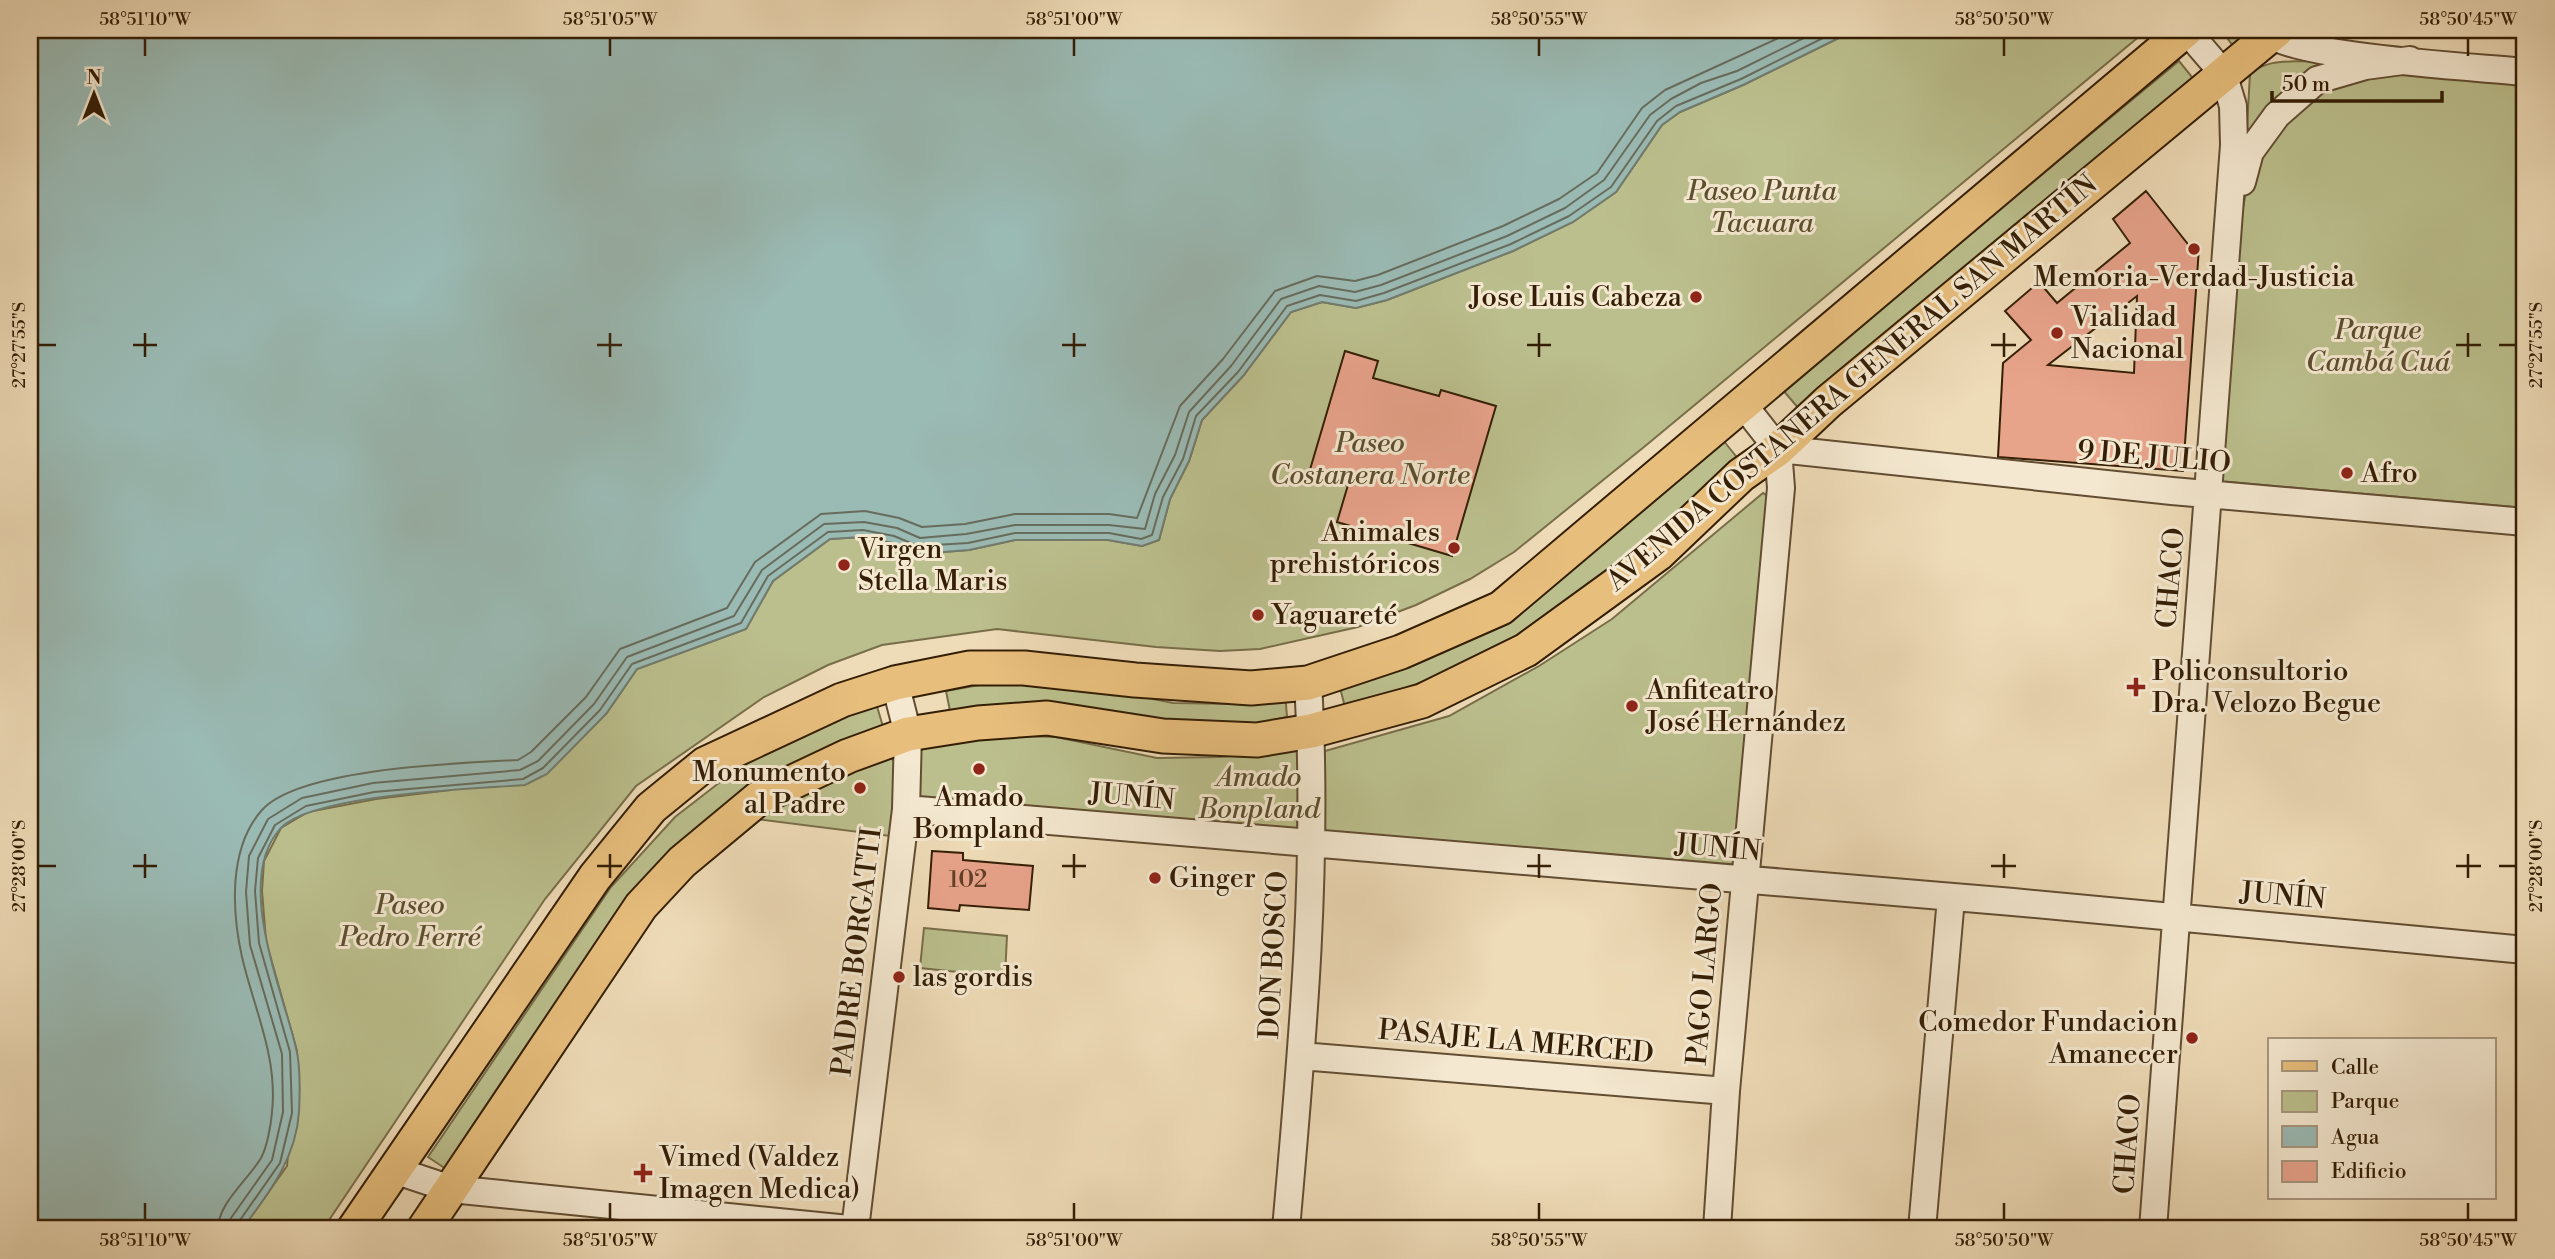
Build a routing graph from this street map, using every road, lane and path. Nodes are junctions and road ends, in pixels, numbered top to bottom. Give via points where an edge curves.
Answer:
1 (2186, 30) edge
2 (2270, 32) edge
3 (2410, 60) junction
4 (2525, 72) edge
5 (2223, 73) junction
6 (2229, 234) junction
7 (1742, 403) junction
8 (1779, 449) junction
9 (2209, 494) junction
10 (2525, 522) edge
11 (895, 683) junction
12 (1308, 683) junction
13 (1311, 731) junction
14 (908, 734) junction
15 (906, 809) junction
16 (1311, 844) junction
17 (1745, 882) junction
18 (1951, 898) junction
19 (2175, 918) junction
20 (2525, 950) edge
21 (1301, 1056) junction
22 (1726, 1091) junction
23 (394, 1170) junction
24 (451, 1189) junction
25 (354, 1229) edge
26 (424, 1229) edge
27 (849, 1229) edge
28 (855, 1229) edge
29 (1286, 1229) edge
30 (1717, 1229) edge
31 (1922, 1229) edge
32 (2153, 1229) edge

1 - 5 street, CHACO
1 - 7 main road, AVENIDA COSTANERA GENERAL SAN MARTÍN
2 - 3 street via 2316,50
2 - 5 main road, AVENIDA COSTANERA GENERAL SAN MARTÍN
3 - 4 street
3 - 6 street via 2365,66 2317,80 2277,115 2250,152
5 - 6 street, CHACO via 2232,106 2234,145
5 - 8 main road, AVENIDA COSTANERA GENERAL SAN MARTÍN via 1828,402
6 - 9 street, CHACO
7 - 8 street
7 - 12 main road, AVENIDA COSTANERA GENERAL SAN MARTÍN via 1501,608 1401,652
8 - 9 street, 9 DE JULIO
8 - 13 main road, AVENIDA COSTANERA GENERAL SAN MARTÍN via 1741,475 1658,554 1526,650 1423,701
8 - 17 street, PAGO LARGO via 1781,488
9 - 10 street, 9 DE JULIO
9 - 19 street, CHACO
11 - 12 main road, AVENIDA COSTANERA GENERAL SAN MARTÍN via 970,668 1024,668 1251,688
11 - 14 street, PADRE BORGATTI
11 - 23 main road, AVENIDA COSTANERA GENERAL SAN MARTÍN via 842,699 747,742 705,764 651,808 595,877
12 - 13 street, DON BOSCO
13 - 14 main road, AVENIDA COSTANERA GENERAL SAN MARTÍN via 1256,740 1217,739 1163,736 1047,718
13 - 16 street, DON BOSCO
14 - 15 street, PADRE BORGATTI
14 - 24 main road, AVENIDA COSTANERA GENERAL SAN MARTÍN via 759,798 682,862 640,906
15 - 16 street, JUNÍN
15 - 28 street, PADRE BORGATTI
16 - 17 street, JUNÍN
16 - 21 street, DON BOSCO
17 - 18 street, JUNÍN
17 - 22 street, PAGO LARGO
18 - 19 street, JUNÍN
18 - 31 street
19 - 20 street, JUNÍN
19 - 32 street, CHACO
21 - 22 street, PASAJE LA MERCED
21 - 29 street, DON BOSCO
22 - 30 street, PAGO LARGO
23 - 24 street
23 - 25 main road, AVENIDA COSTANERA GENERAL SAN MARTÍN
24 - 26 main road, AVENIDA COSTANERA GENERAL SAN MARTÍN
24 - 27 street

